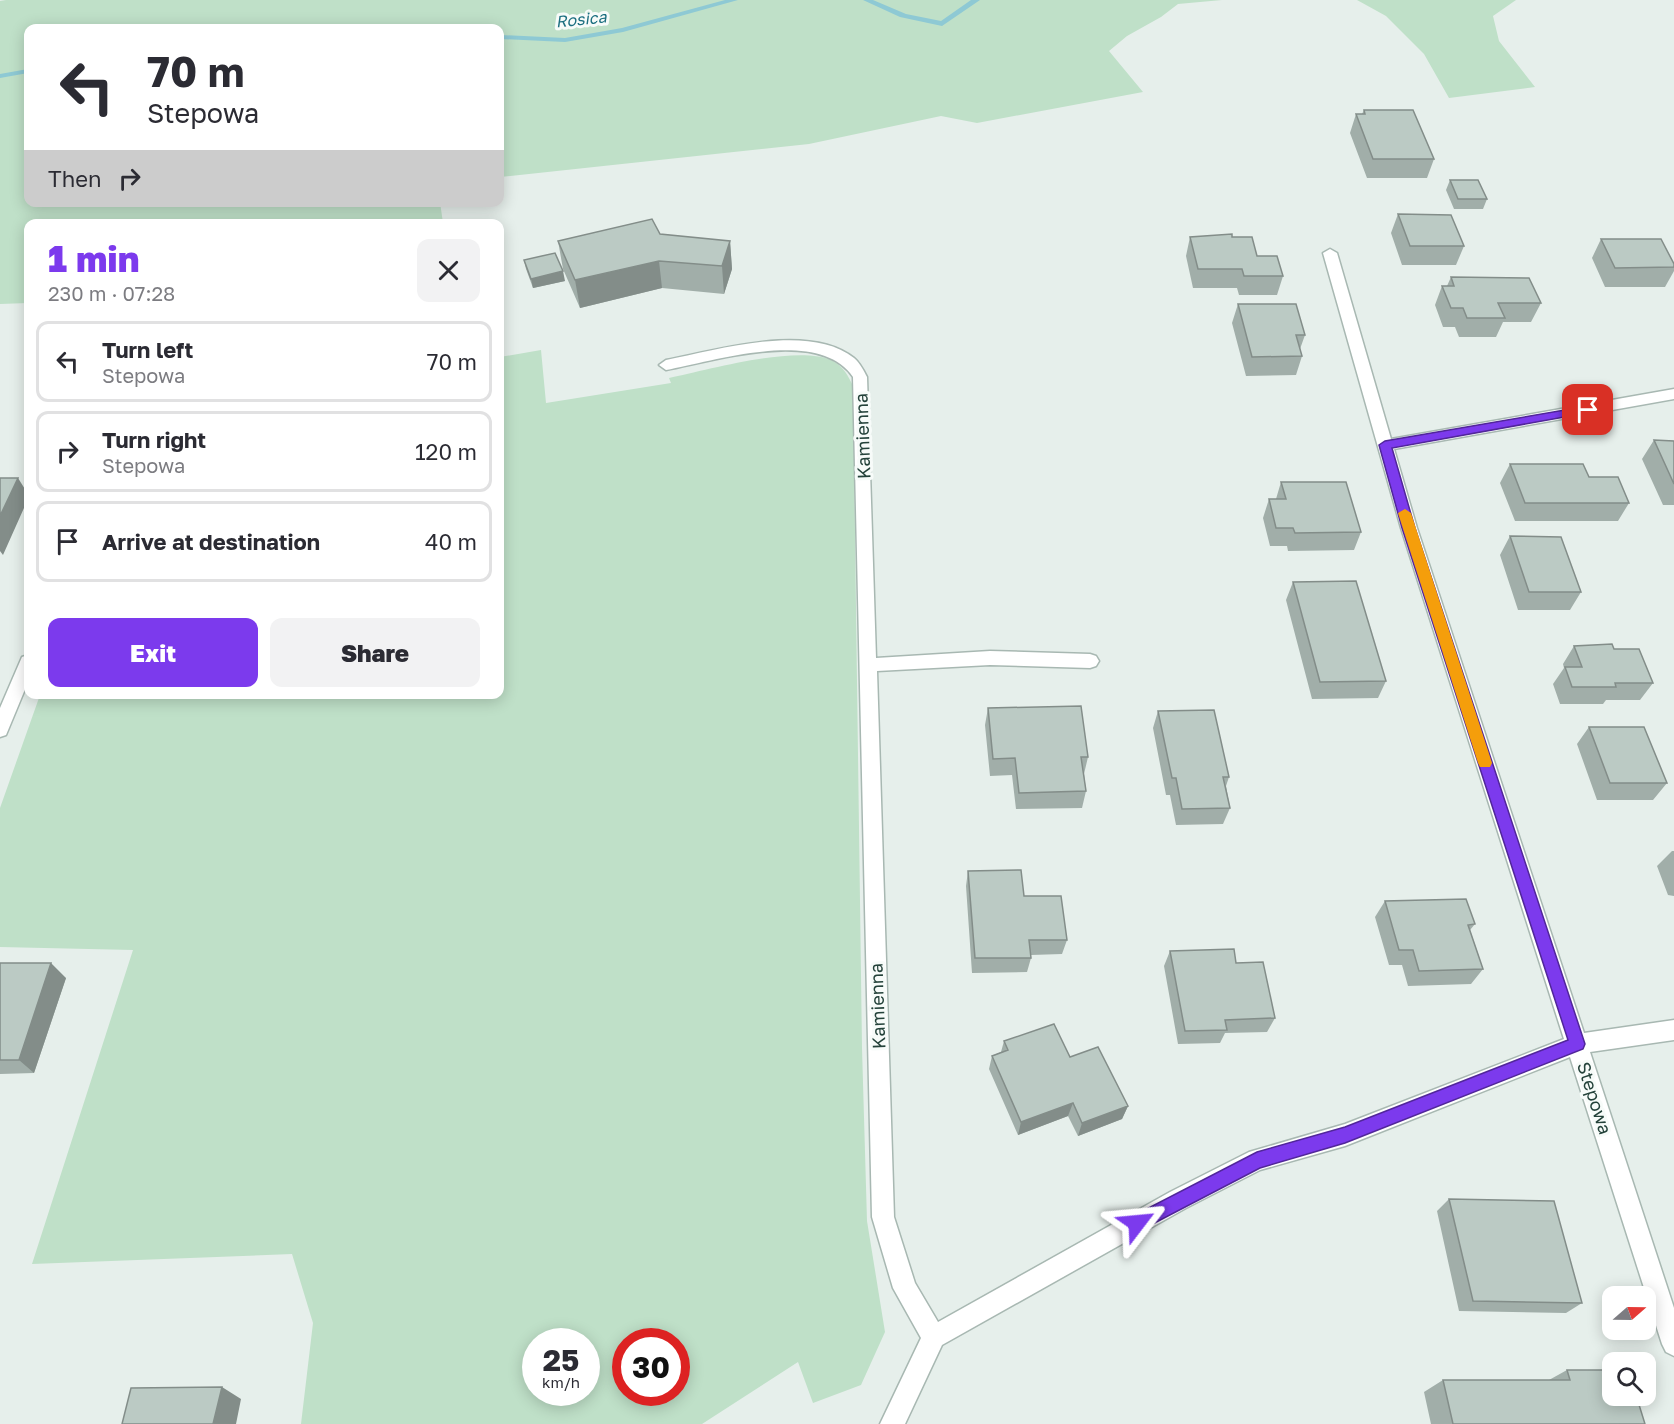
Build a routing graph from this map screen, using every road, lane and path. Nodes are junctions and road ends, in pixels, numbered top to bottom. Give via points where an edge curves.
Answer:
1 (1330, 253) dead end
2 (666, 365) dead end
3 (1674, 394) edge
4 (1385, 445) junction
5 (1090, 661) dead end
6 (868, 665) junction
7 (24, 672) edge
8 (0, 730) edge
9 (1674, 1030) edge
10 (1577, 1044) junction
11 (934, 1337) junction
12 (1674, 1344) edge
13 (892, 1424) edge

1 - 4 street, Stepowa
2 - 6 street, Kamienna via 768,347 812,347 836,354 850,363 860,377
3 - 4 street
4 - 10 street, Stepowa
5 - 6 street via 990,658
6 - 11 street, Kamienna via 883,1218 905,1288
7 - 8 street
9 - 10 street
10 - 11 street via 1345,1135 1257,1160
10 - 12 street, Stepowa
11 - 13 street

